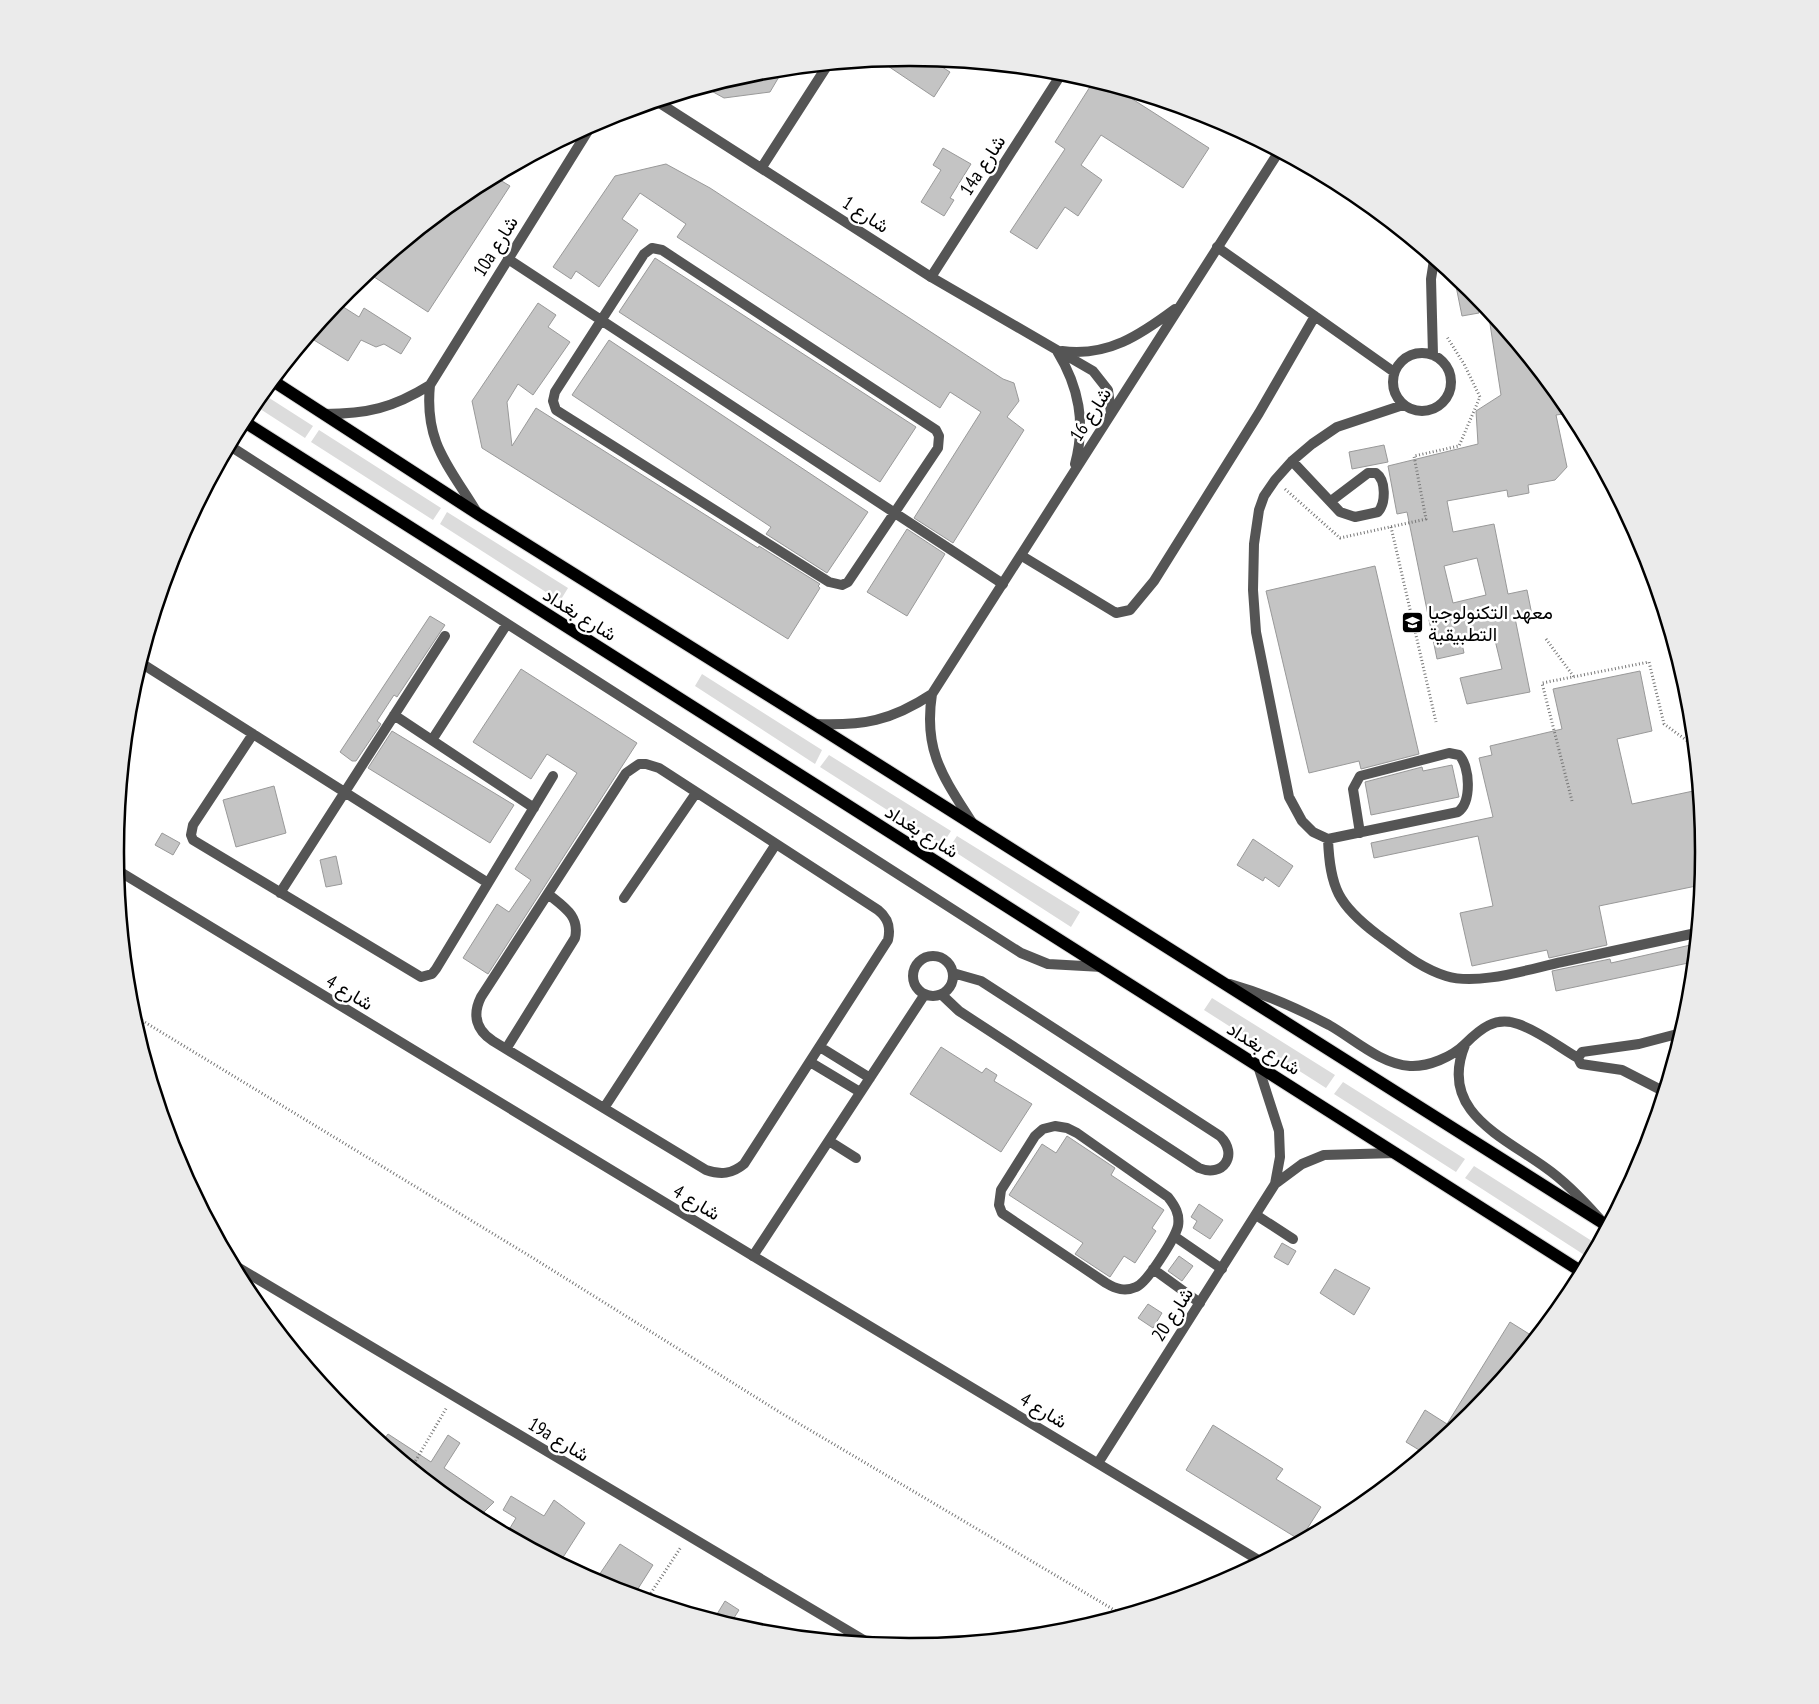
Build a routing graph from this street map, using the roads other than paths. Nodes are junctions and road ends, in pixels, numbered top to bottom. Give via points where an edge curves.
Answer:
1 (824, 71) edge
2 (1057, 80) edge
3 (664, 106) edge
4 (584, 137) edge
5 (1275, 157) edge
6 (762, 167) junction
7 (1218, 247) junction
8 (508, 259) junction
9 (1433, 266) edge
10 (931, 277) junction
11 (1181, 304) junction
12 (1314, 316) junction
13 (601, 320) junction
14 (1056, 350) junction
15 (1433, 355) junction
16 (1394, 372) junction
17 (278, 384) edge
18 (430, 385) junction
19 (1403, 405) junction
20 (1112, 413) junction
21 (324, 414) junction
22 (250, 425) edge
23 (235, 449) edge
24 (1292, 461) junction
25 (1072, 474) junction
26 (1331, 501) junction
27 (895, 513) junction
28 (478, 514) junction
29 (1022, 556) junction
30 (1003, 584) junction
31 (507, 624) junction
32 (445, 636) dead end
33 (147, 667) edge
34 (932, 694) junction
35 (394, 715) junction
36 (814, 724) junction
37 (253, 734) junction
38 (432, 740) junction
39 (553, 776) dead end
40 (345, 792) junction
41 (696, 793) junction
42 (534, 808) junction
43 (973, 825) junction
44 (1360, 833) junction
45 (1328, 839) junction
46 (776, 844) junction
47 (124, 875) edge
48 (488, 883) junction
49 (280, 893) junction
50 (548, 894) junction
51 (624, 898) dead end
52 (1691, 934) edge
53 (1102, 967) junction
54 (953, 973) junction
55 (1217, 980) junction
56 (924, 994) junction
57 (941, 994) junction
58 (1673, 1035) edge
59 (1466, 1044) junction
60 (820, 1047) junction
61 (506, 1049) junction
62 (1578, 1058) junction
63 (810, 1062) junction
64 (1258, 1066) junction
65 (870, 1078) junction
66 (1659, 1089) edge
67 (860, 1092) junction
68 (604, 1108) junction
69 (828, 1141) junction
70 (1396, 1153) junction
71 (856, 1158) dead end
72 (1275, 1184) junction
73 (1256, 1215) junction
74 (1603, 1221) edge
75 (1602, 1222) edge
76 (1174, 1236) junction
77 (1293, 1239) dead end
78 (753, 1256) junction
79 (1576, 1268) edge
80 (1222, 1269) junction
81 (1152, 1270) junction
82 (245, 1272) edge
83 (1200, 1303) junction
84 (1098, 1463) junction
85 (1255, 1558) edge
86 (857, 1636) edge

1 - 6 street
2 - 10 street, 14a شارع
3 - 6 street, شارع 1
4 - 8 street, 10a شارع
5 - 7 street, شارع 16
6 - 10 street, شارع 1
7 - 11 street, شارع 16
7 - 12 street
8 - 13 street
8 - 18 street, 10a شارع
9 - 15 street
10 - 14 street, شارع 1
11 - 14 street, شارع 1 via 1143,333 1116,346 1086,352
11 - 20 street, شارع 16
12 - 16 street
12 - 29 street via 1259,413 1159,572 1130,610 1116,613
13 - 27 street
13 - 27 street via 644,254 658,248 932,426 939,436 938,448
13 - 27 street via 553,396 554,406 560,413 835,584 853,578
14 - 20 street, شارع 1 via 1101,379 1108,390
14 - 25 street via 1071,377 1080,407 1080,437
15 - 16 street via 1414,354 1399,364
15 - 19 street via 1450,372 1452,385 1448,397 1439,407 1428,412 1415,411
16 - 19 street via 1392,384
17 - 21 main road, شارع بغداد
18 - 21 street, 10a شارع via 398,403 370,412
18 - 28 street via 429,420 433,437 440,454
19 - 24 street via 1337,427
20 - 25 street, شارع 16
21 - 28 main road, شارع بغداد
22 - 53 main road, شارع بغداد
23 - 31 street
24 - 26 street
24 - 45 street via 1275,480 1258,510 1253,590 1256,632 1289,798 1302,821 1313,832
25 - 29 street, شارع 16
26 - 26 street via 1340,512 1350,517 1378,512 1384,501 1382,479 1376,472 1368,473
27 - 30 street
28 - 36 main road, شارع بغداد
29 - 30 street, شارع 16
30 - 34 street, شارع 16
31 - 38 street
31 - 53 street via 1021,953 1048,964
32 - 35 street
33 - 37 street
34 - 36 street, شارع 16 via 906,711 884,718 846,724
34 - 43 street, شارع 16 via 928,715 935,758
35 - 38 street
35 - 40 street
36 - 43 main road, شارع بغداد
37 - 40 street
37 - 49 street via 193,825 191,835 197,843
38 - 42 street
39 - 42 street
40 - 48 street
40 - 49 street
41 - 46 street
41 - 50 street via 653,765 639,764 632,768
41 - 51 street
42 - 48 street
43 - 55 main road, شارع بغداد
44 - 44 street via 1462,809 1468,796 1463,759 1448,753 1360,776 1353,789
44 - 45 street
45 - 52 street via 1330,875 1337,893 1354,917 1400,952 1447,976 1490,977
46 - 60 street via 878,910 889,926 888,940
46 - 68 street
47 - 78 street, شارع 4
48 - 49 street via 436,969 432,974 421,977
50 - 61 street via 571,912 577,926 575,938
50 - 61 street via 477,1005 476,1021 480,1029
53 - 64 main road, شارع بغداد
54 - 56 street via 943,958 934,956 918,963 914,980
54 - 57 street via 948,989
54 - 57 street via 981,981 1220,1136 1229,1150 1228,1159 1216,1171 1199,1168 960,1011
55 - 59 street via 1302,1012 1382,1058 1399,1064 1419,1066 1448,1056
55 - 75 main road, شارع بغداد
56 - 57 street
56 - 65 street
58 - 62 street via 1639,1044 1582,1052
59 - 62 street via 1485,1026 1509,1022 1524,1027
59 - 74 street via 1458,1078 1462,1096 1472,1113 1563,1181
60 - 63 street
60 - 65 street
61 - 68 street
62 - 66 street via 1581,1064 1622,1070
63 - 67 street
63 - 68 street via 744,1164 731,1172 706,1170
64 - 70 main road, شارع بغداد
64 - 72 street, شارع 20 via 1279,1131 1280,1157
65 - 67 street
67 - 69 street
69 - 71 street
69 - 78 street
70 - 72 street, شارع 20 via 1324,1155 1302,1164
70 - 79 main road, شارع بغداد
72 - 73 street, شارع 20
73 - 77 street
73 - 80 street, شارع 20
76 - 80 street
76 - 81 street
76 - 81 street via 1178,1216 1168,1197 1067,1128 1043,1129 1035,1136 1001,1190 999,1205 1008,1219 1116,1289 1138,1286
78 - 84 street, شارع 4
80 - 83 street, شارع 20
81 - 83 street
82 - 86 street, 19a شارع
83 - 84 street, شارع 20
84 - 85 street, شارع 4

